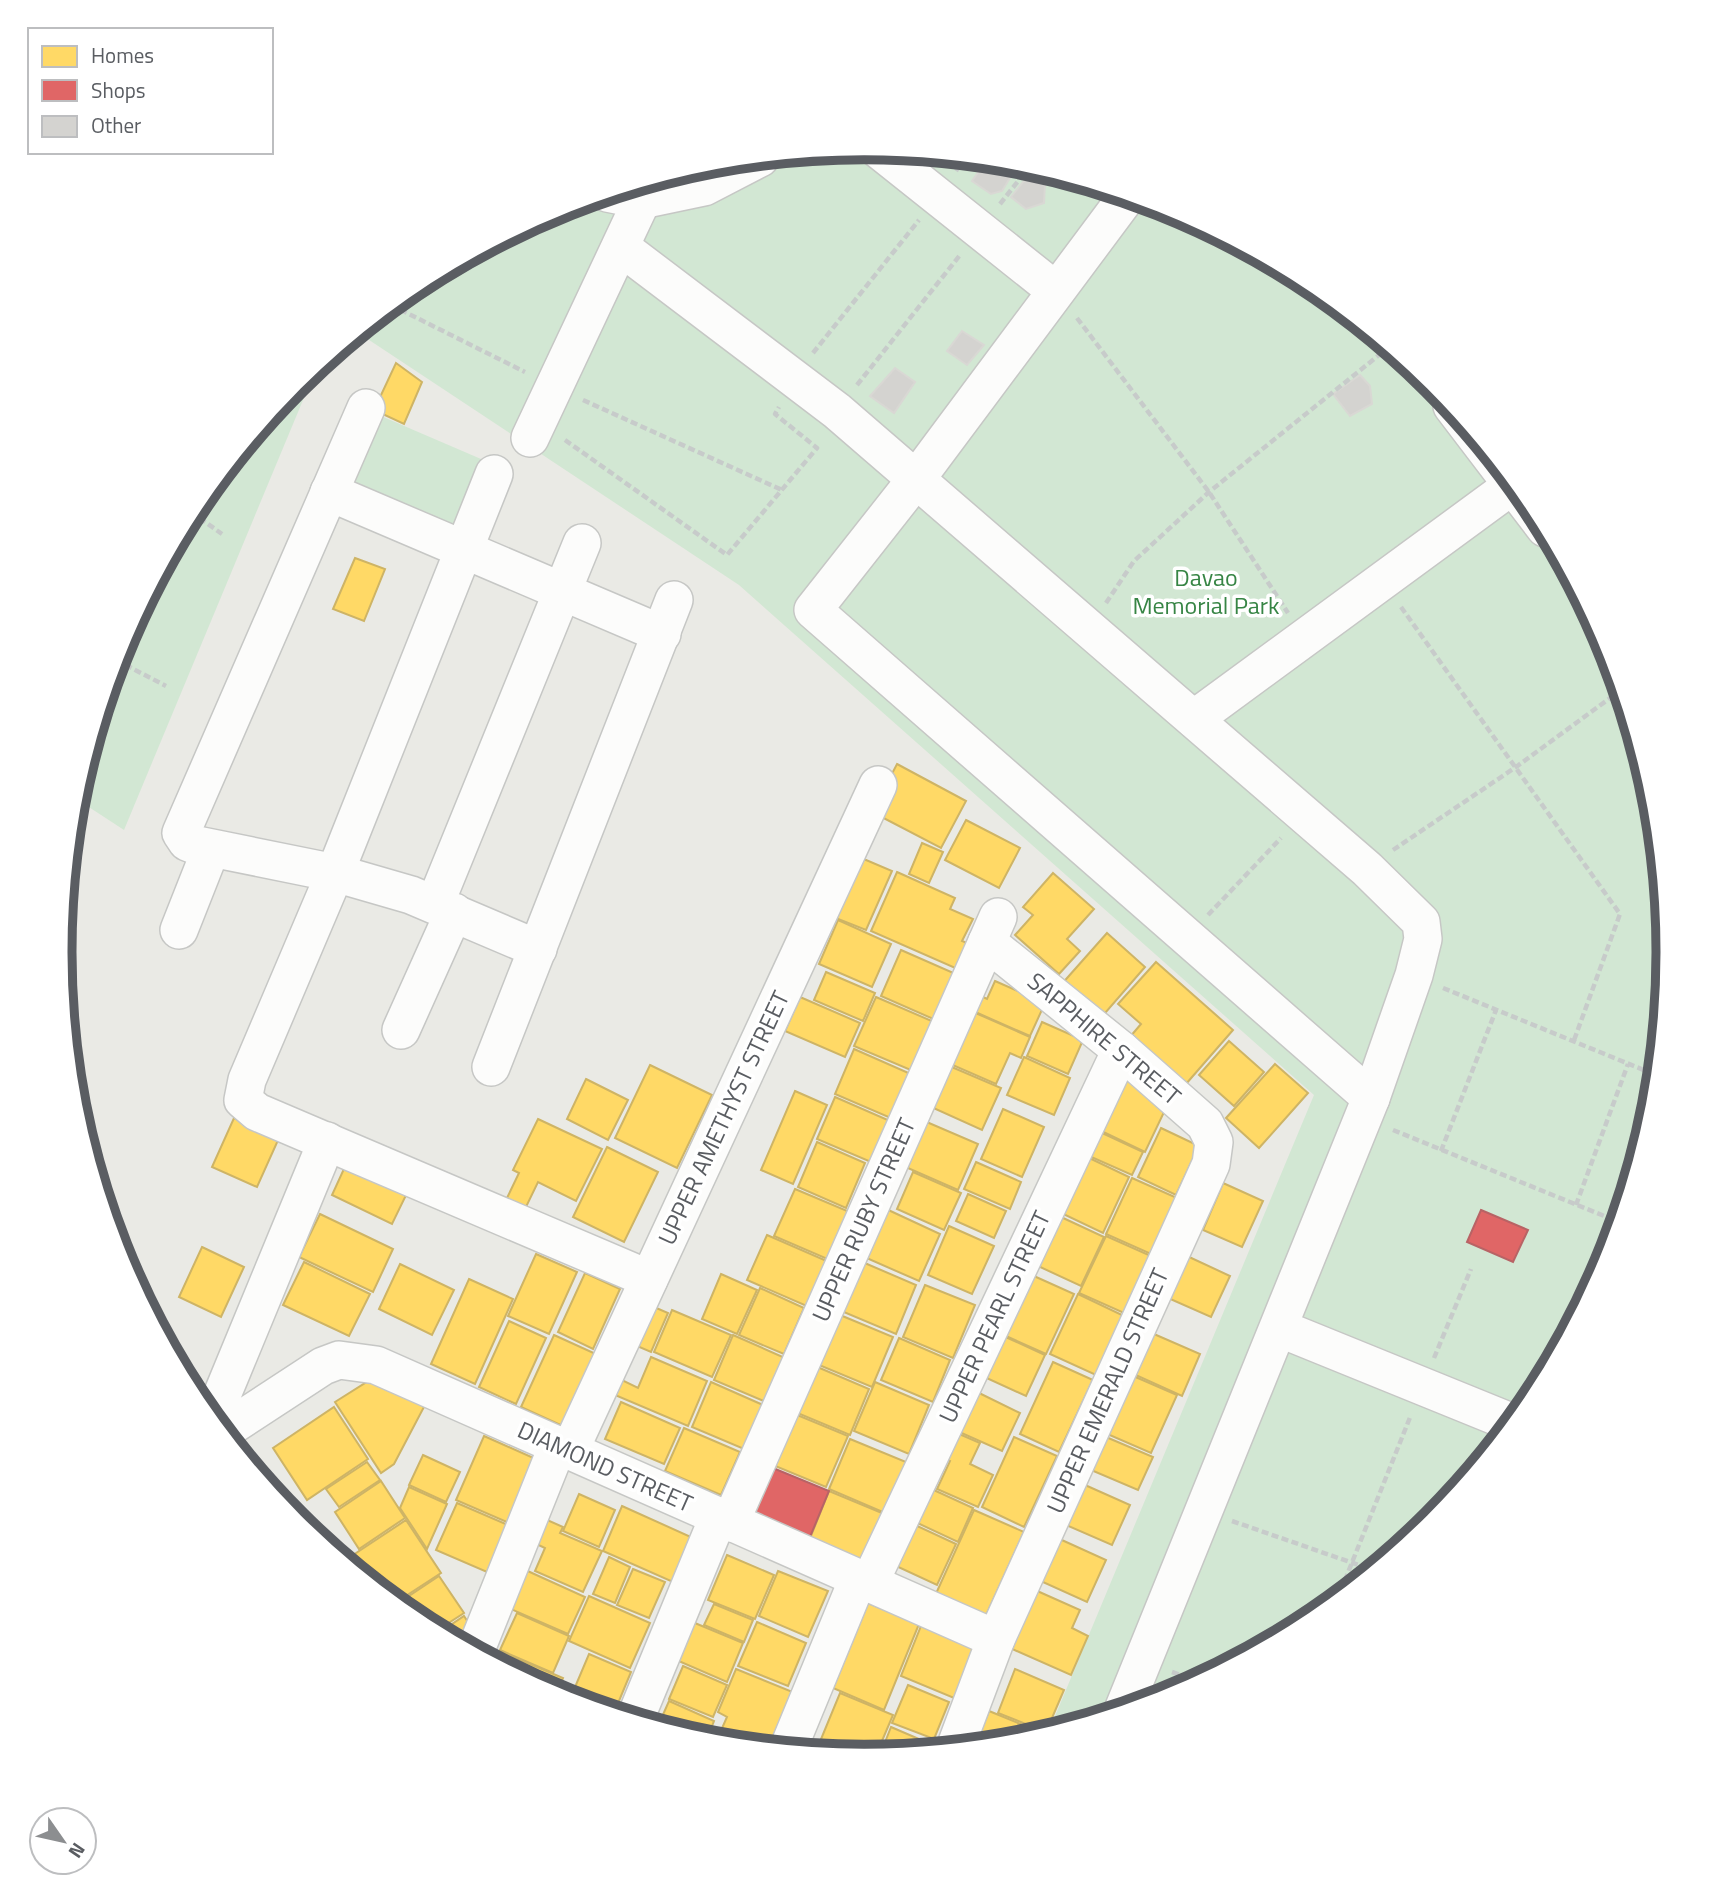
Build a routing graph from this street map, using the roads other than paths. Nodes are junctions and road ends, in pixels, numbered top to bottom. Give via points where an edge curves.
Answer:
1 (893, 161) edge
2 (735, 171) edge
3 (626, 197) edge
4 (642, 200) junction
5 (1122, 203) edge
6 (622, 248) junction
7 (1055, 290) junction
8 (366, 408) dead end
9 (530, 438) dead end
10 (494, 474) dead end
11 (917, 478) junction
12 (1507, 489) edge
13 (329, 492) junction
14 (582, 543) dead end
15 (464, 550) junction
16 (562, 592) junction
17 (674, 600) dead end
18 (662, 634) junction
19 (1194, 719) junction
20 (878, 785) dead end
21 (211, 849) junction
22 (335, 873) junction
23 (445, 908) junction
24 (179, 930) dead end
25 (993, 930) joint
26 (538, 949) junction
27 (401, 1030) dead end
28 (1121, 1050) junction
29 (491, 1067) dead end
30 (1367, 1107) junction
31 (327, 1142) junction
32 (1214, 1142) joint
33 (649, 1279) junction
34 (1279, 1328) junction
35 (218, 1410) edge
36 (1503, 1419) edge
37 (230, 1427) edge
38 (564, 1448) junction
39 (724, 1520) junction
40 (864, 1581) junction
41 (996, 1639) junction
42 (479, 1644) edge
43 (1128, 1699) edge
44 (639, 1711) edge
45 (959, 1738) edge
46 (792, 1741) edge

1 - 7 street
2 - 4 street via 704,187
3 - 4 street
4 - 6 street
5 - 7 street
6 - 9 street
6 - 11 street via 837,411
7 - 11 street
8 - 13 street
10 - 15 street
11 - 19 street
11 - 30 street via 813,610 1186,938
12 - 19 street
13 - 15 street
13 - 21 street via 182,828 187,842
14 - 16 street
15 - 16 street
15 - 22 street
16 - 18 street
16 - 23 street
17 - 18 street
18 - 26 street
19 - 30 street via 1422,922 1423,939 1414,975
20 - 33 street, UPPER AMETHYST STREET
21 - 22 street
21 - 24 street
22 - 23 street
22 - 31 street via 243,1101
23 - 26 street
23 - 27 street
25 - 28 street, SAPPHIRE STREET
25 - 39 street, UPPER RUBY STREET
26 - 29 street
28 - 32 street, SAPPHIRE STREET via 1205,1124
28 - 40 street, UPPER PEARL STREET
30 - 34 street
31 - 33 street
31 - 35 street
32 - 41 street, UPPER EMERALD STREET via 1211,1164
33 - 38 street, UPPER AMETHYST STREET
34 - 36 street
34 - 43 street
37 - 38 street, DIAMOND STREET via 323,1366 359,1360
38 - 39 street, DIAMOND STREET
38 - 42 street, UPPER AMETHYST STREET
39 - 40 street, DIAMOND STREET
39 - 44 street, UPPER RUBY STREET
40 - 41 street, DIAMOND STREET
40 - 46 street, UPPER PEARL STREET
41 - 45 street, UPPER EMERALD STREET

